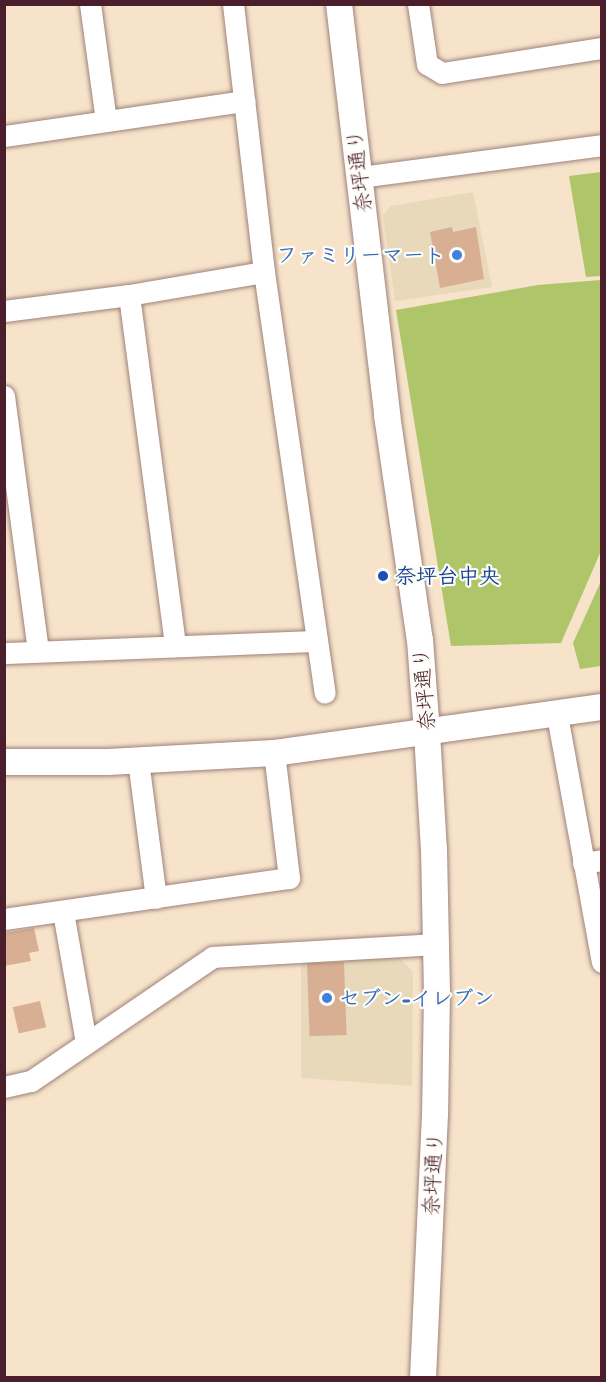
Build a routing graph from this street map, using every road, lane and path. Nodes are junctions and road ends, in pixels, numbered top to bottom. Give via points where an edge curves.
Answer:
1 (90, 4) edge
2 (233, 4) edge
3 (339, 4) edge
4 (418, 4) edge
5 (602, 48) edge
6 (244, 101) junction
7 (106, 121) junction
8 (4, 136) edge
9 (602, 145) edge
10 (360, 177) junction
11 (264, 272) junction
12 (129, 295) junction
13 (4, 311) edge
14 (4, 396) edge
15 (317, 641) junction
16 (175, 646) junction
17 (38, 651) junction
18 (4, 653) edge
19 (325, 693) dead end
20 (602, 707) edge
21 (557, 715) junction
22 (427, 733) junction
23 (274, 753) junction
24 (138, 760) junction
25 (4, 762) edge
26 (592, 862) edge
27 (156, 898) junction
28 (63, 912) junction
29 (4, 919) edge
30 (436, 944) junction
31 (602, 962) edge
32 (86, 1043) junction
33 (4, 1087) edge
34 (423, 1377) edge

1 - 7 street
2 - 6 street
3 - 10 street, 奈坪通り
4 - 5 street via 428,64 442,73
6 - 7 street
6 - 11 street
7 - 8 street
9 - 10 street
10 - 22 street, 奈坪通り via 387,415 420,640
11 - 12 street
11 - 15 street
12 - 13 street
12 - 16 street
14 - 17 street
15 - 16 street
15 - 19 street
16 - 17 street
17 - 18 street
20 - 21 street
21 - 22 street
21 - 26 street
22 - 23 street
22 - 30 street, 奈坪通り
23 - 24 street
23 - 27 street via 289,878
24 - 25 street
24 - 27 street
26 - 31 street
27 - 28 street
28 - 29 street
28 - 32 street
30 - 32 street via 213,957
30 - 34 street, 奈坪通り via 435,1114
32 - 33 street via 32,1081

